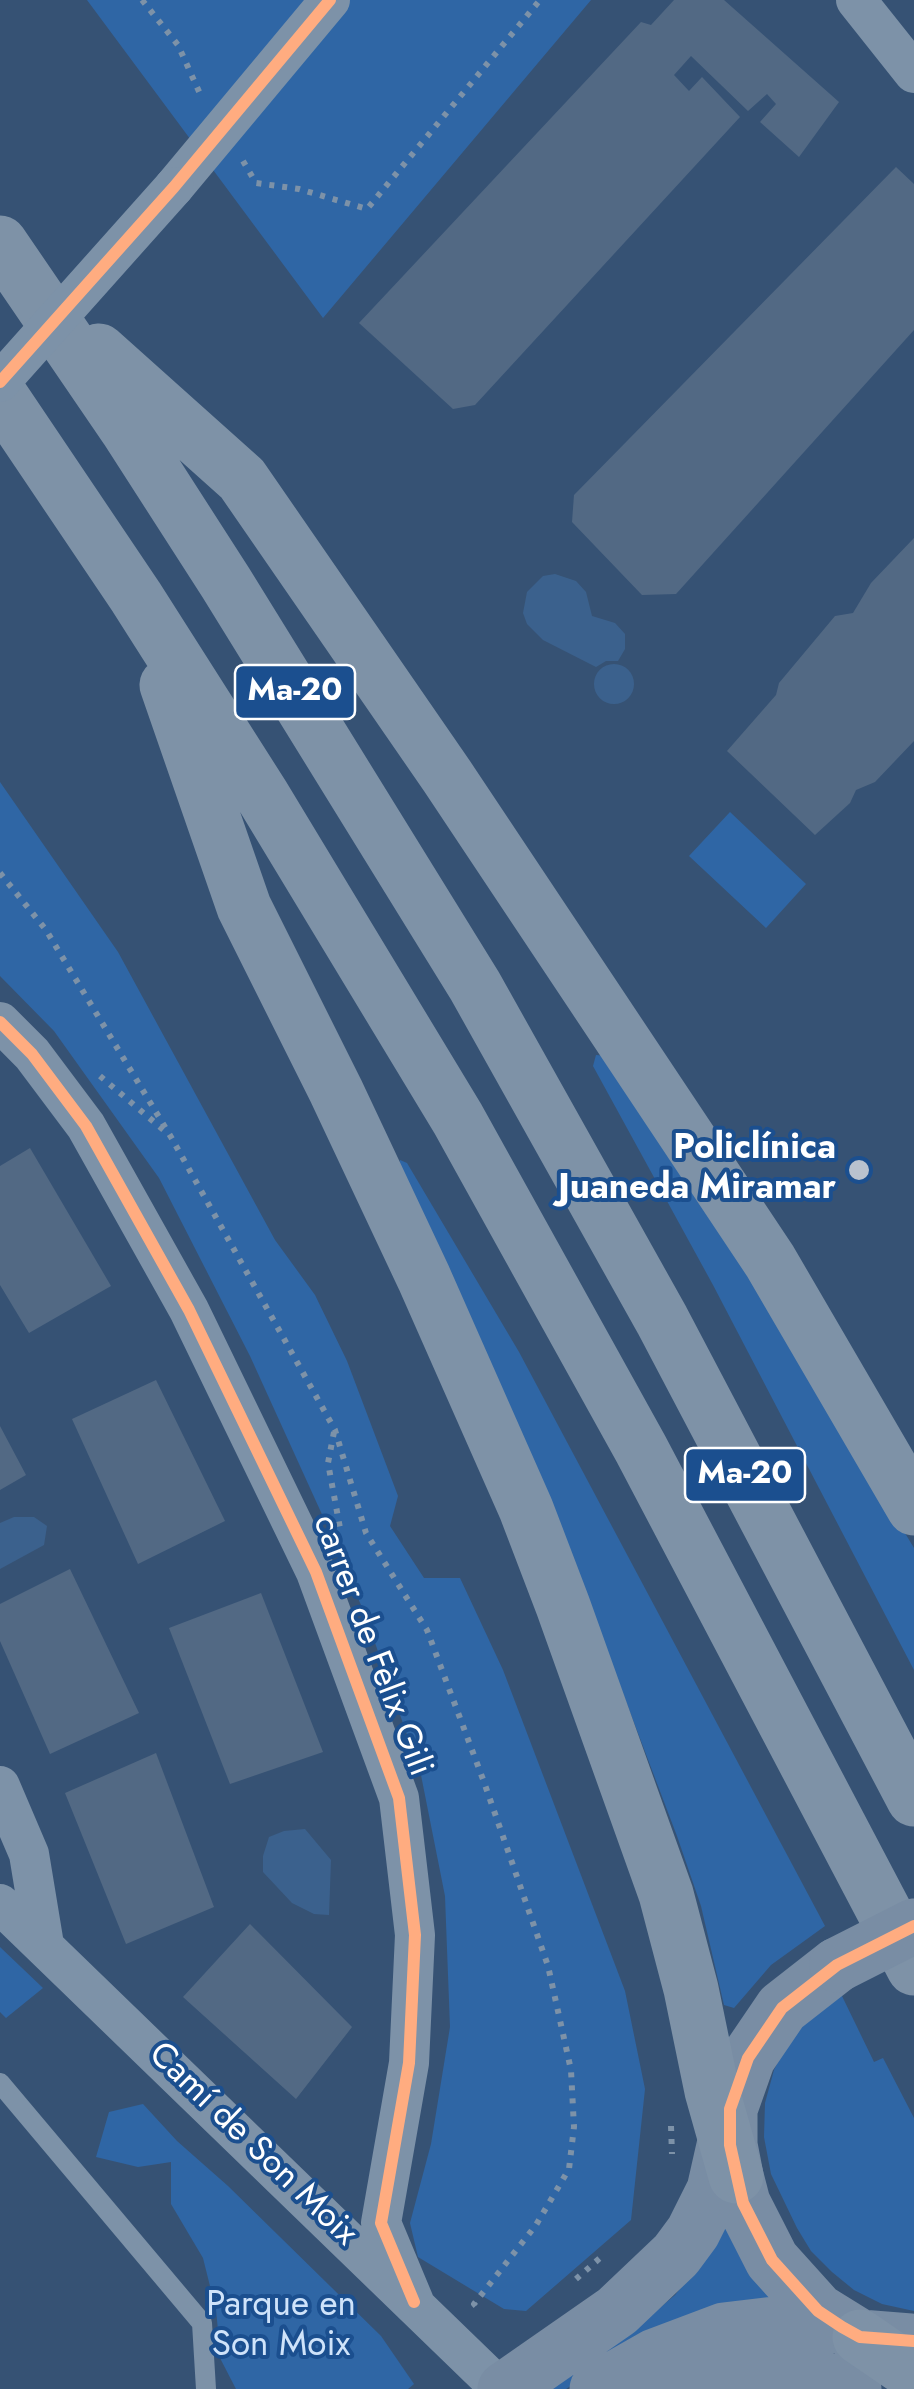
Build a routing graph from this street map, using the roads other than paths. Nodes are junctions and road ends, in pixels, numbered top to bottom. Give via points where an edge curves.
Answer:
1 (330, 0) edge
2 (856, 0) edge
3 (914, 73) edge
4 (0, 243) edge
5 (34, 292) junction
6 (0, 382) edge
7 (0, 396) edge
8 (0, 447) edge
9 (86, 522) junction
10 (136, 598) junction
11 (0, 1022) edge
12 (899, 1472) edge
13 (914, 1508) edge
14 (0, 1786) edge
15 (914, 1799) edge
16 (0, 1904) edge
17 (914, 1926) edge
18 (44, 1945) junction
19 (914, 1968) edge
20 (0, 2083) edge
21 (731, 2141) junction
22 (414, 2302) junction
23 (914, 2341) edge
24 (852, 2351) edge
25 (914, 2374) edge
26 (206, 2389) edge
27 (503, 2389) edge
28 (597, 2389) edge
29 (637, 2389) edge

1 - 6 street, bridge
2 - 3 street
4 - 5 highway, Ma-20
5 - 12 highway via 242,479 664,1099
5 - 15 highway, Ma-20 via 226,583 465,970 662,1320
7 - 9 highway, Ma-20
8 - 9 highway
9 - 10 highway, Ma-20
10 - 19 highway, Ma-20 via 458,1119 641,1449
10 - 21 highway via 244,907 424,1278 526,1510 666,1894
11 - 22 street, carrer de Fèlix Gili via 86,1126 188,1310 316,1572 399,1798 415,1935 409,2063 381,2224
12 - 13 highway
14 - 18 street via 29,1854
16 - 18 street
17 - 21 street, bridge via 837,1965 782,2008 748,2058
18 - 22 street, Camí de Son Moix
20 - 26 lane via 202,2323
21 - 24 street via 743,2203 772,2260
21 - 27 street via 714,2190 676,2255 617,2312
22 - 27 street, Camí de Son Moix
23 - 24 street
24 - 25 highway
24 - 28 street via 808,2320 724,2330 654,2356
24 - 29 street via 786,2370 735,2368

